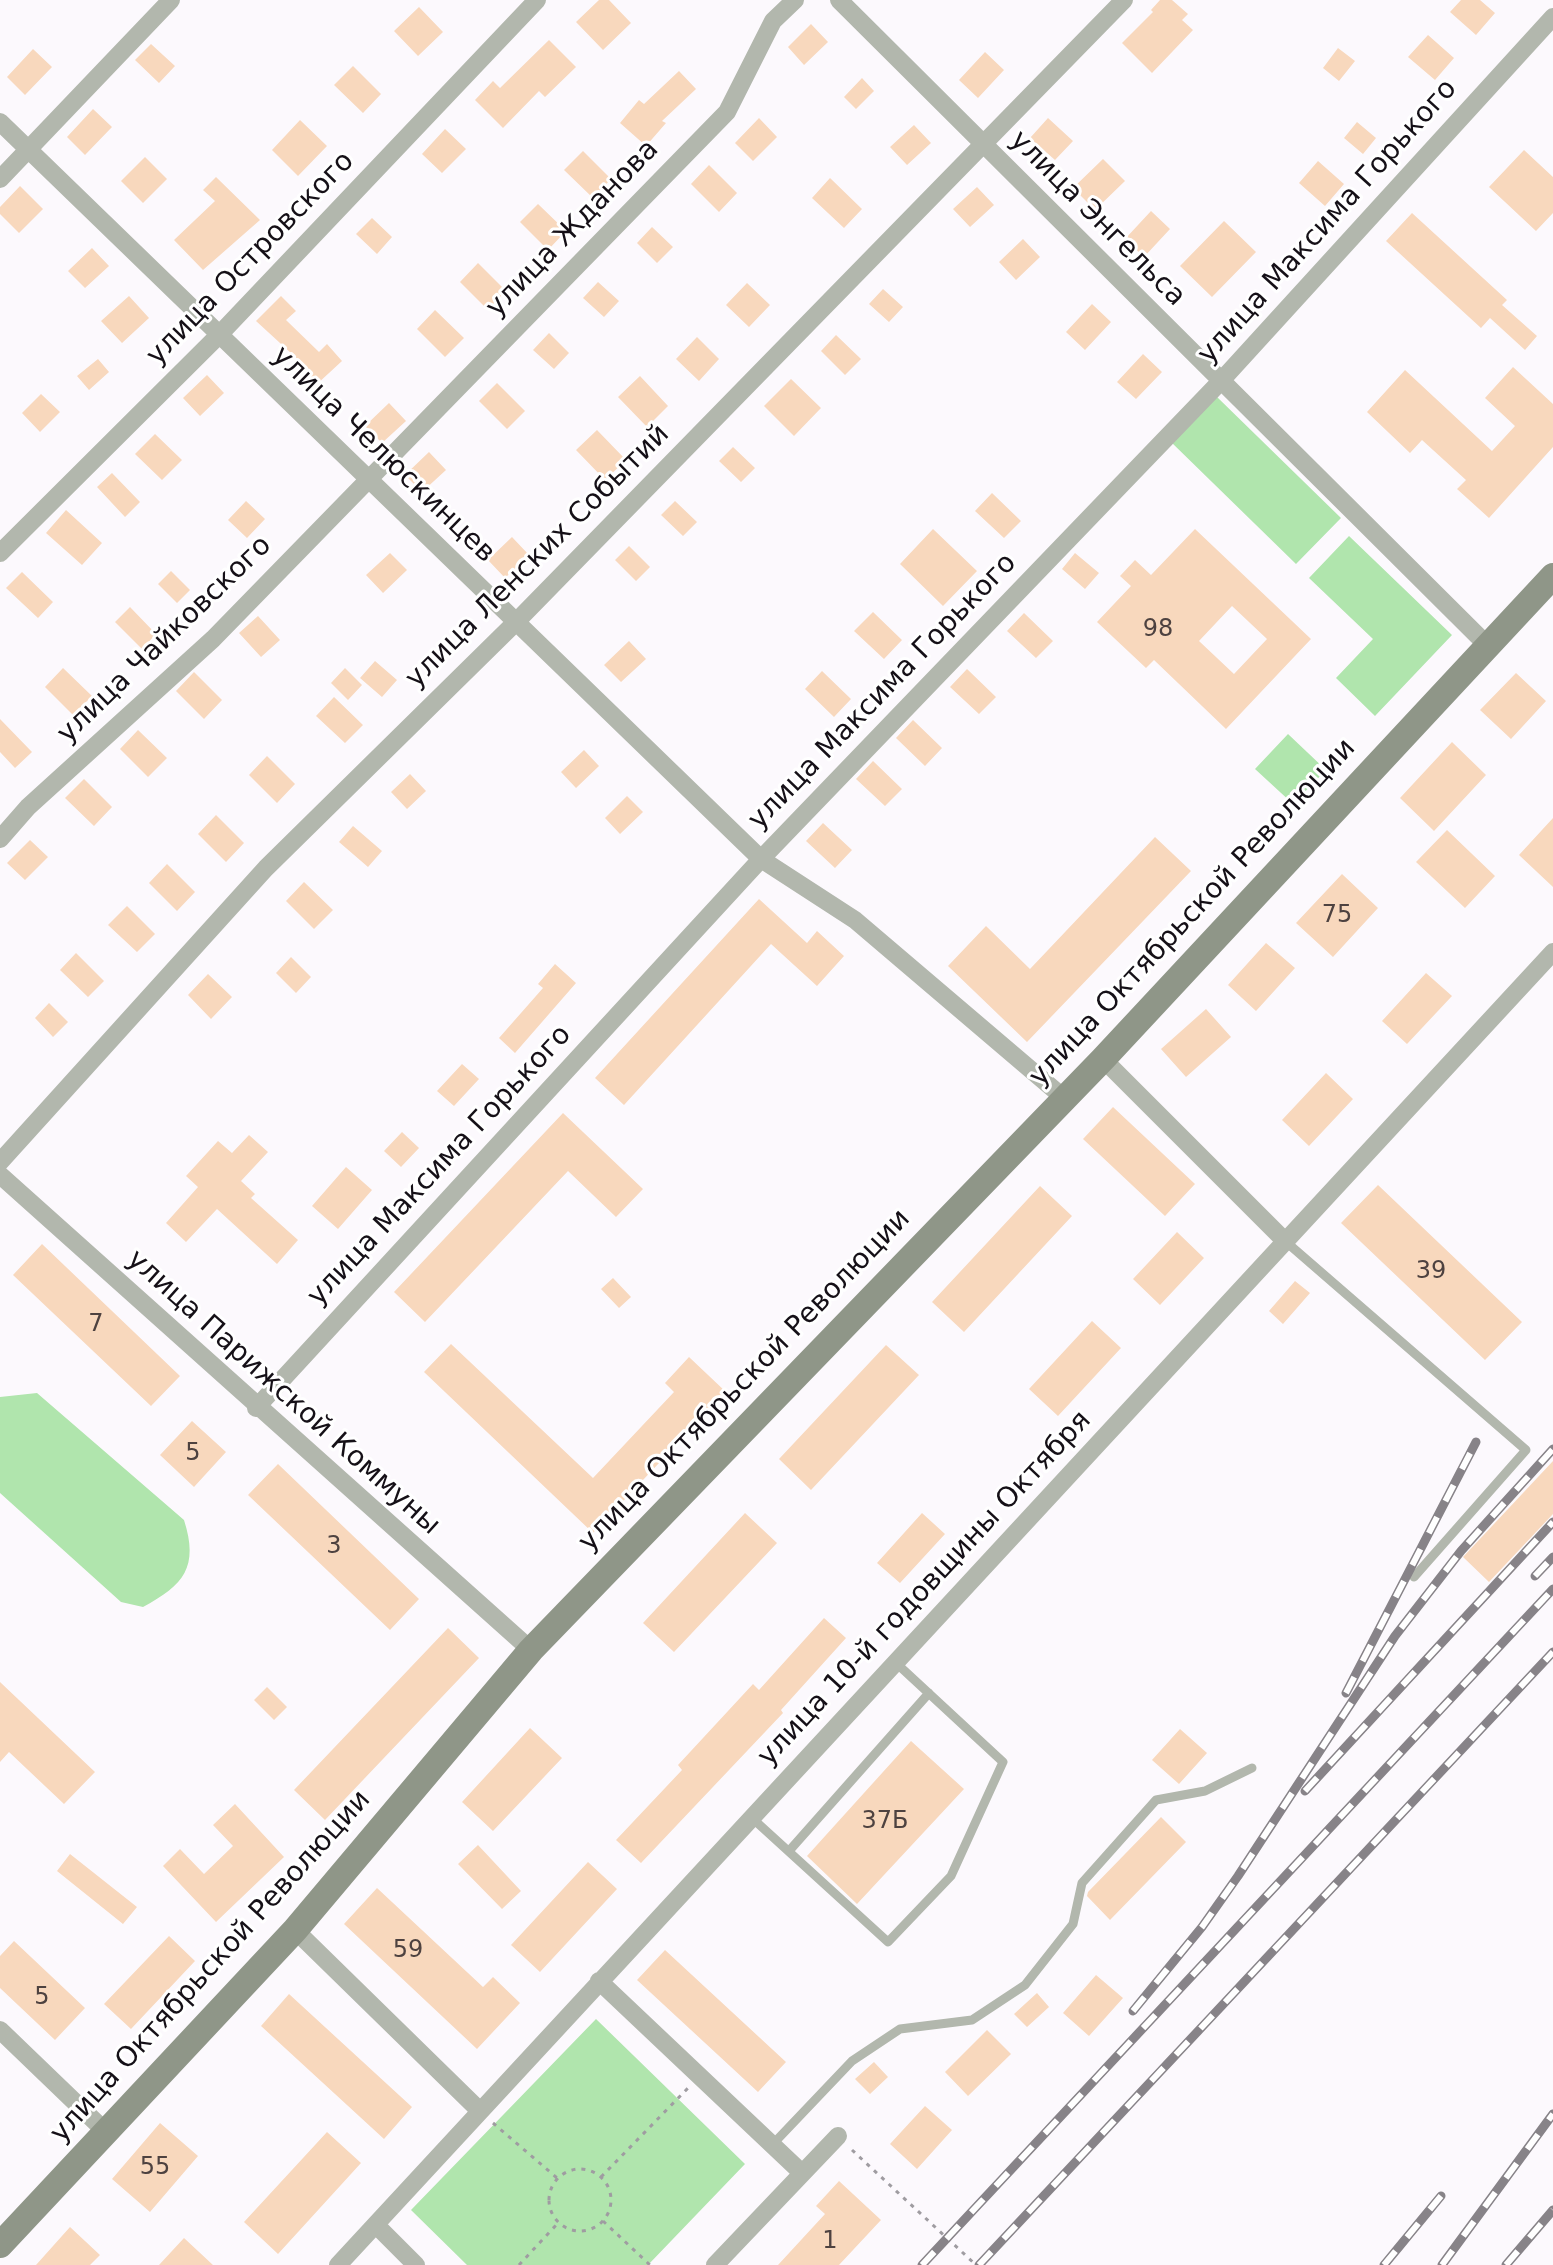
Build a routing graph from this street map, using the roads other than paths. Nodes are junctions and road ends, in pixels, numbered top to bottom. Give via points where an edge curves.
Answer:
1 (171, 0) edge
2 (537, 0) edge
3 (795, 0) edge
4 (1124, 0) edge
5 (848, 3) edge
6 (1553, 17) edge
7 (0, 122) edge
8 (983, 144) junction
9 (29, 150) junction
10 (0, 179) edge
11 (218, 336) junction
12 (1220, 382) junction
13 (369, 481) junction
14 (0, 553) edge
15 (1553, 576) edge
16 (516, 622) junction
17 (1487, 645) junction
18 (0, 839) edge
19 (761, 859) junction
20 (1553, 952) edge
21 (1103, 1059) junction
22 (1064, 1098) junction
23 (0, 1162) edge
24 (0, 1175) edge
25 (1285, 1241) junction
26 (256, 1408) junction
27 (1414, 1577) dead end
28 (531, 1650) junction
29 (895, 1662) junction
30 (929, 1693) junction
31 (1252, 1768) dead end
32 (751, 1817) junction
33 (789, 1851) junction
34 (295, 1930) junction
35 (599, 1981) junction
36 (0, 2030) edge
37 (480, 2111) junction
38 (106, 2132) junction
39 (838, 2136) dead end
40 (773, 2144) junction
41 (802, 2173) junction
42 (376, 2225) junction
43 (0, 2245) edge
44 (338, 2265) edge
45 (416, 2265) edge
46 (715, 2265) edge

1 - 9 street
2 - 11 street, улица Островского
3 - 13 street, улица Жданова via 773,21 727,112
4 - 8 street, улица Ленских Событий
5 - 8 street, улица Энгельса
6 - 12 street, улица Максима Горького
7 - 9 street, улица Челюскинцев
8 - 12 street, улица Энгельса
8 - 16 street, улица Ленских Событий
9 - 10 street
9 - 11 street, улица Челюскинцев
11 - 13 street, улица Челюскинцев
11 - 14 street, улица Островского
12 - 17 street, улица Энгельса
12 - 19 street, улица Максима Горького
13 - 16 street, улица Челюскинцев
13 - 18 street, улица Чайковского via 213,639 28,807
15 - 17 street, улица Октябрьской Революции
16 - 19 street, улица Челюскинцев
16 - 23 street, улица Ленских Событий via 266,868
17 - 21 street, улица Октябрьской Революции
19 - 22 street, улица Челюскинцев via 855,920
19 - 26 street, улица Максима Горького
20 - 25 street, улица 10-й годовщины Октября
21 - 22 street, улица Октябрьской Революции
21 - 25 street
22 - 28 street, улица Октябрьской Революции
24 - 26 street, улица Парижской Коммуны
25 - 27 lane via 1526,1450
25 - 29 street, улица 10-й годовщины Октября
26 - 28 street, улица Парижской Коммуны
28 - 34 street, улица Октябрьской Революции
29 - 30 lane
29 - 32 street, улица 10-й годовщины Октября
30 - 33 lane
30 - 33 lane via 1003,1762 951,1876 888,1942
31 - 40 lane via 1205,1791 1156,1800 1082,1883 1073,1924 1025,1985 972,2020 900,2029 852,2061
32 - 33 lane
32 - 35 street, улица 10-й годовщины Октября
34 - 37 street
34 - 38 street, улица Октябрьской Революции
35 - 37 street, улица 10-й годовщины Октября
35 - 40 street
36 - 38 street
37 - 42 street, улица 10-й годовщины Октября
38 - 43 street, улица Октябрьской Революции
39 - 41 street
40 - 41 street
41 - 46 street
42 - 44 street, улица 10-й годовщины Октября
42 - 45 street

